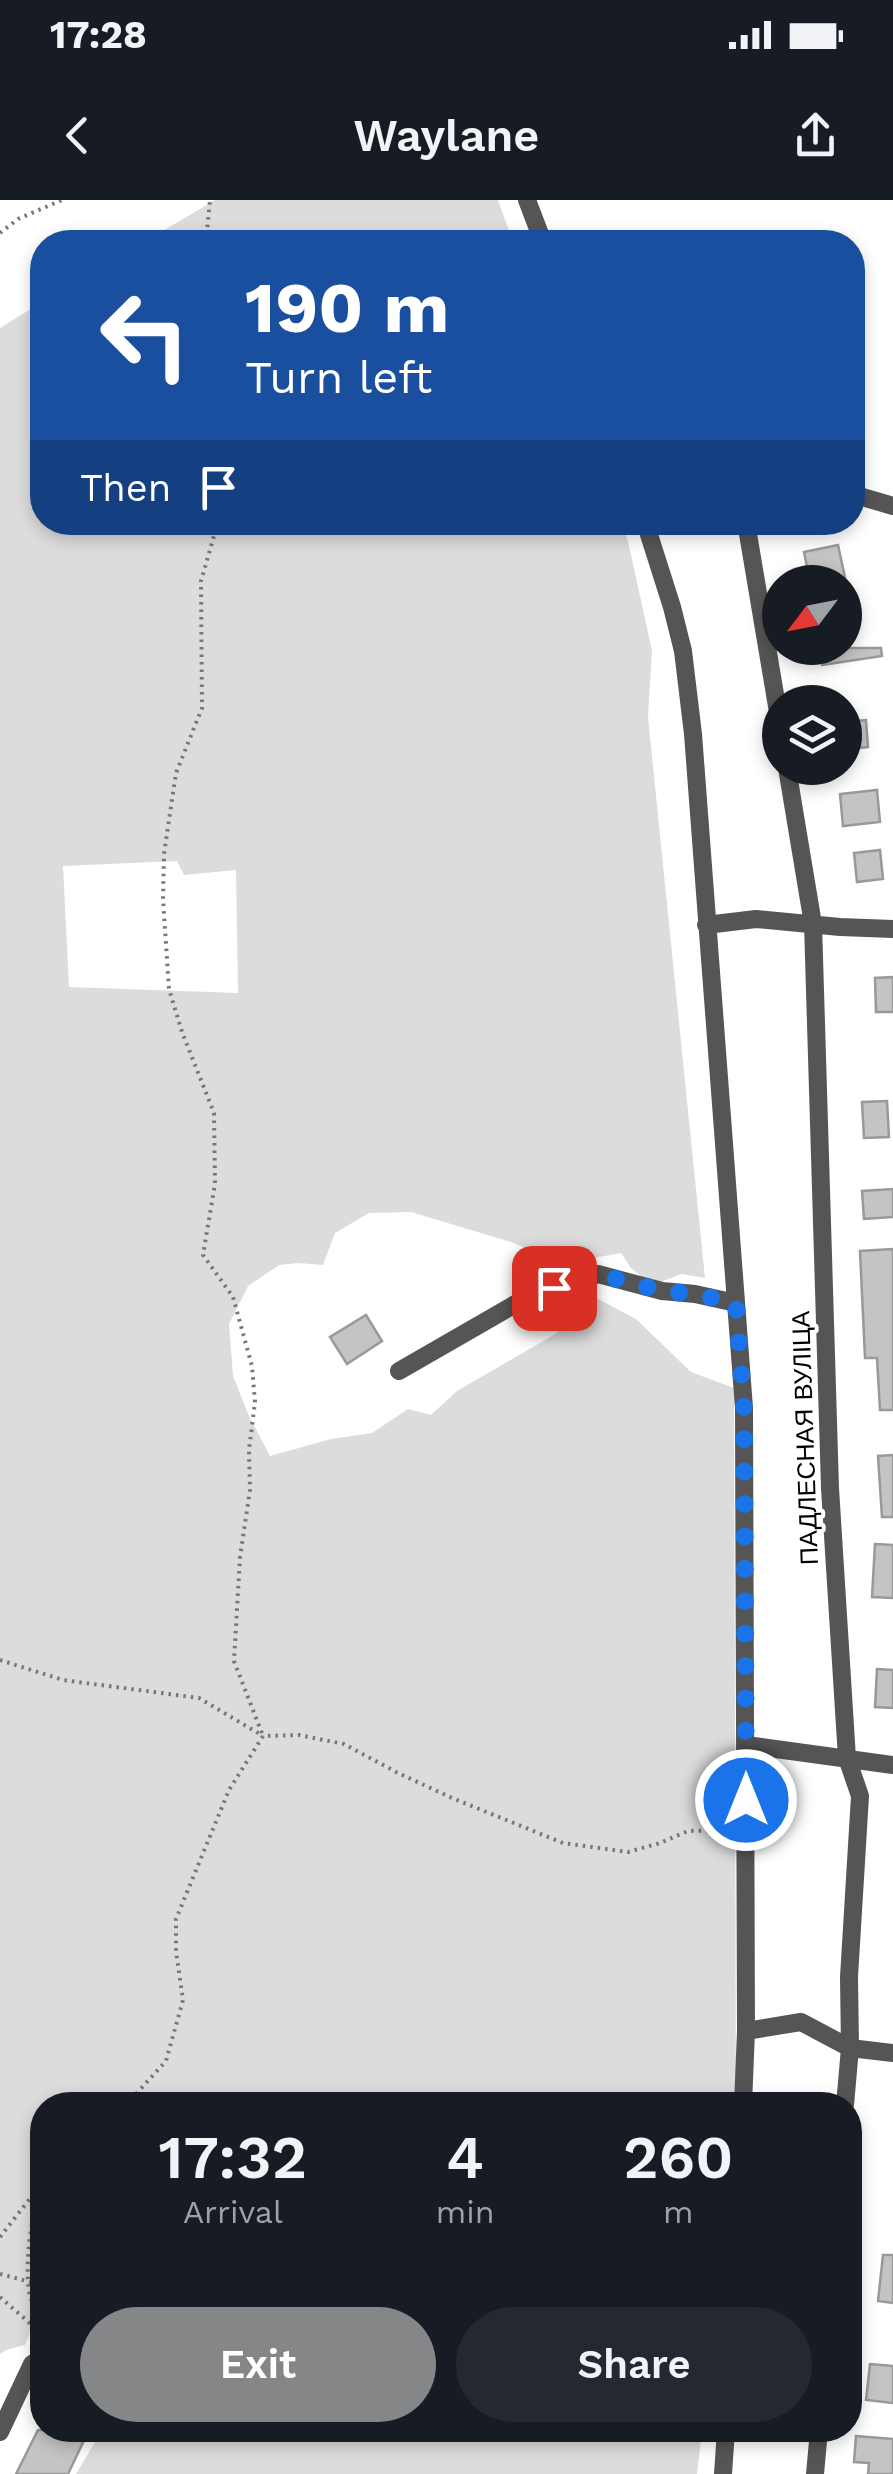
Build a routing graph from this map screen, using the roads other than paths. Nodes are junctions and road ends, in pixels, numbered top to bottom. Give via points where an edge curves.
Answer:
1 (527, 200) edge
2 (538, 230) edge
3 (865, 498) edge
4 (893, 506) edge
5 (649, 535) edge
6 (748, 535) edge
7 (773, 685) edge
8 (790, 785) edge
9 (813, 924) junction
10 (706, 925) junction
11 (893, 928) edge
12 (736, 1303) junction
13 (398, 1371) dead end
14 (746, 1745) junction
15 (847, 1758) junction
16 (893, 1764) edge
17 (746, 2030) junction
18 (850, 2048) junction
19 (893, 2053) edge
20 (744, 2092) edge
21 (846, 2092) edge
22 (30, 2368) edge
23 (0, 2432) edge
24 (725, 2442) edge
25 (818, 2442) edge
26 (723, 2474) edge
27 (815, 2474) edge

1 - 2 street
3 - 4 street
5 - 10 street via 683,651
6 - 7 street
8 - 9 street, ПАДЛЕСНАЯ ВУЛІЦА
9 - 10 street via 756,919
9 - 11 street
9 - 15 street, ПАДЛЕСНАЯ ВУЛІЦА via 830,1488
10 - 12 street
12 - 13 street via 598,1274 517,1302
12 - 14 street via 744,1408
14 - 15 street
14 - 17 street
15 - 16 street
15 - 18 street, ПАДЛЕСНАЯ ВУЛІЦА via 860,1796
17 - 18 street via 801,2022
17 - 20 street
18 - 19 street
18 - 21 street, ПАДЛЕСНАЯ ВУЛІЦА
22 - 23 street
24 - 26 street
25 - 27 street

